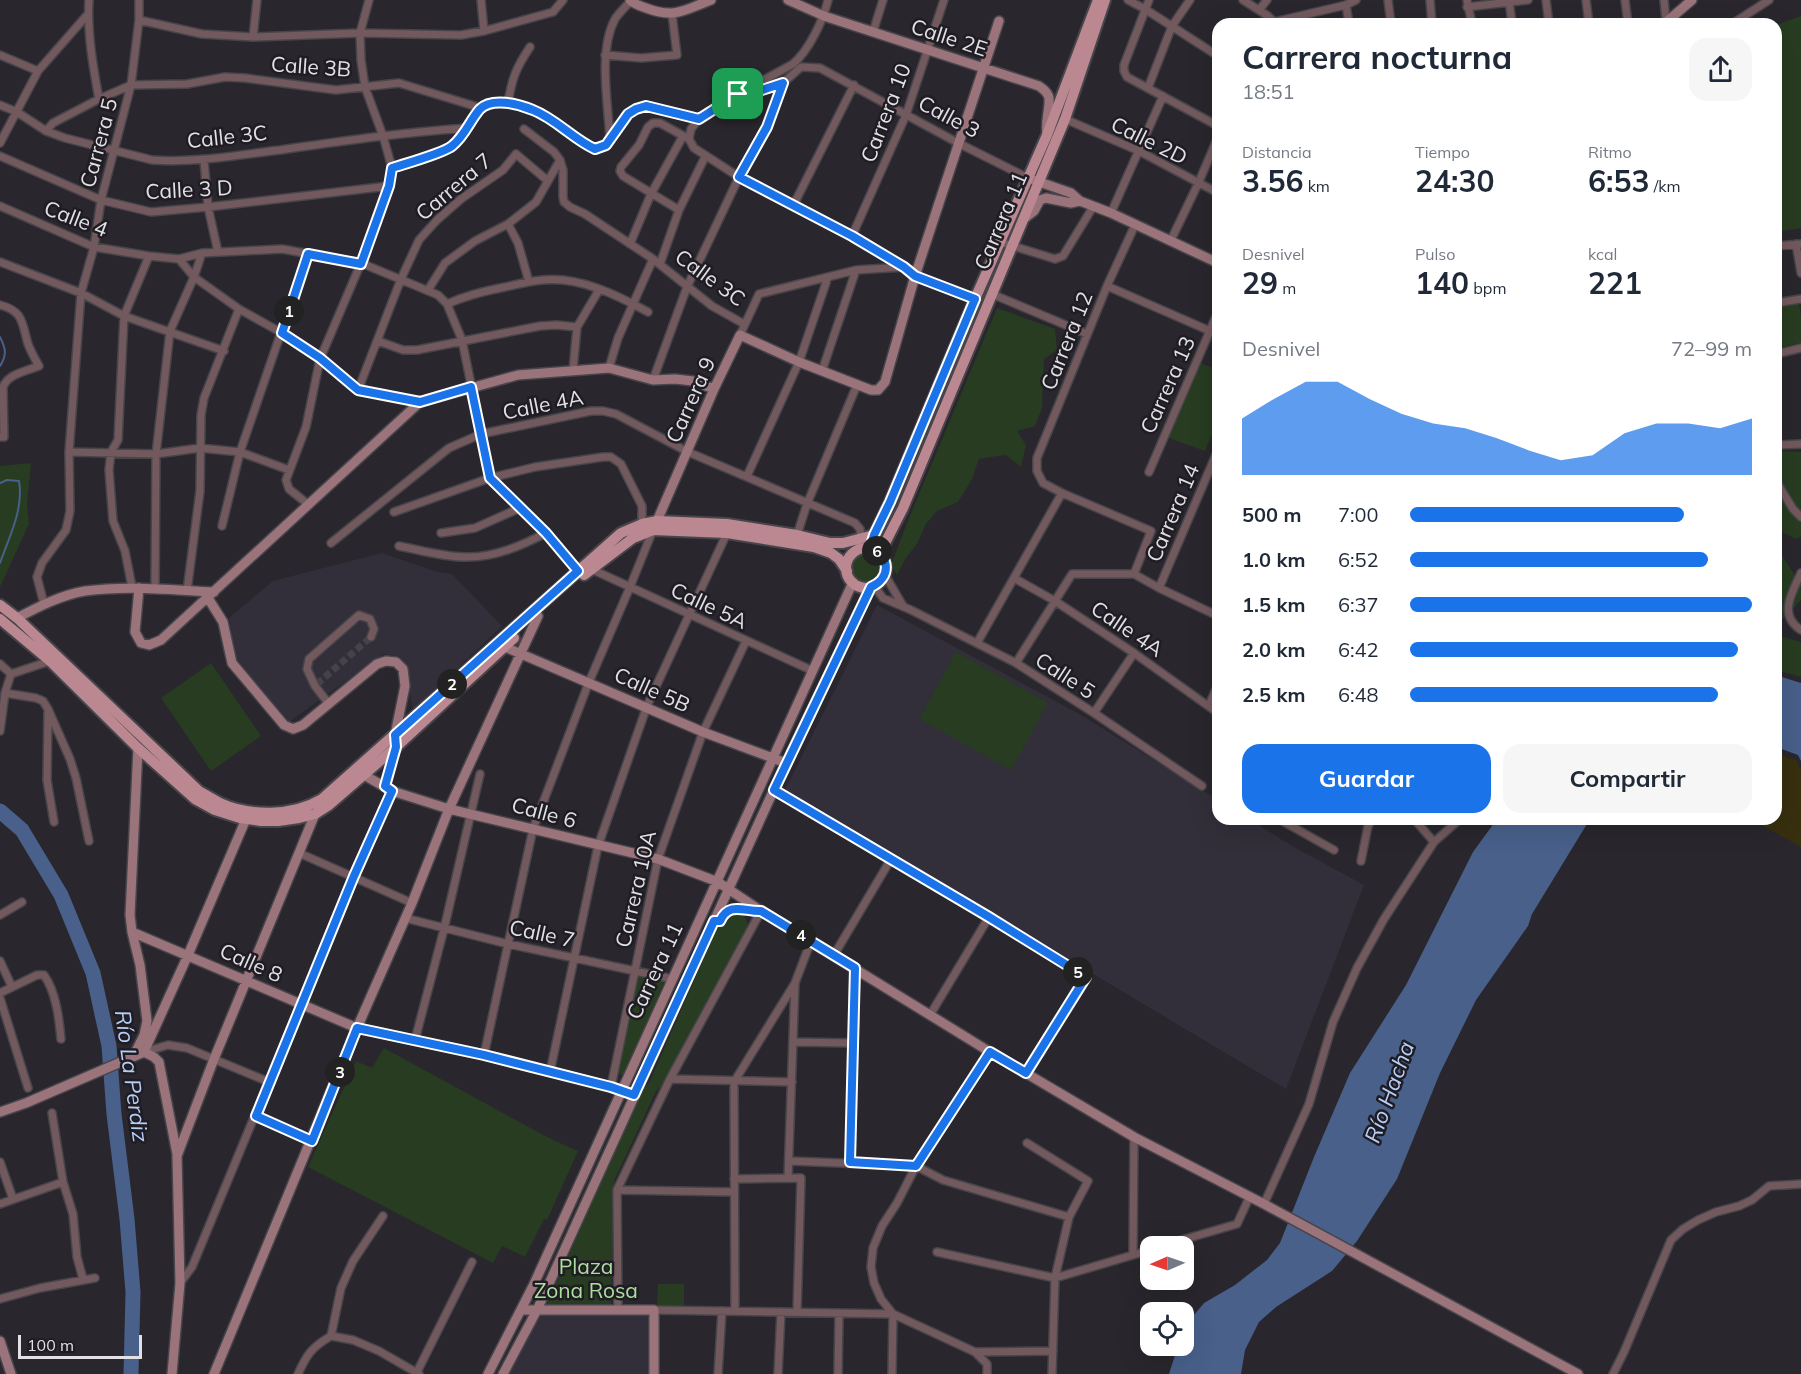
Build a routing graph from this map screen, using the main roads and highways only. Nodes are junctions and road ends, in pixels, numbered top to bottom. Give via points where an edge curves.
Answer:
1 (1098, 0) edge
2 (1106, 0) edge
3 (1051, 137) junction
4 (655, 526) junction
5 (869, 547) junction
6 (847, 572) junction
7 (0, 605) edge
8 (0, 619) edge
9 (395, 741) junction

1 - 3 main road, Carrera 11
2 - 3 main road, Carrera 11 via 1065,119
3 - 5 main road, Carrera 11 via 1028,178
3 - 5 main road, Carrera 11 via 1039,183 903,508
4 - 5 main road via 727,524
4 - 6 main road via 814,547 839,559
4 - 9 main road via 591,569
4 - 9 main road via 642,524 621,533
5 - 6 main road via 852,554
5 - 6 main road via 885,560 885,575 878,584 865,587 853,582
7 - 9 main road via 199,791 221,803 250,811 276,812 311,806
8 - 9 main road via 50,661 195,799 215,810 246,819 278,821 315,814 364,775

